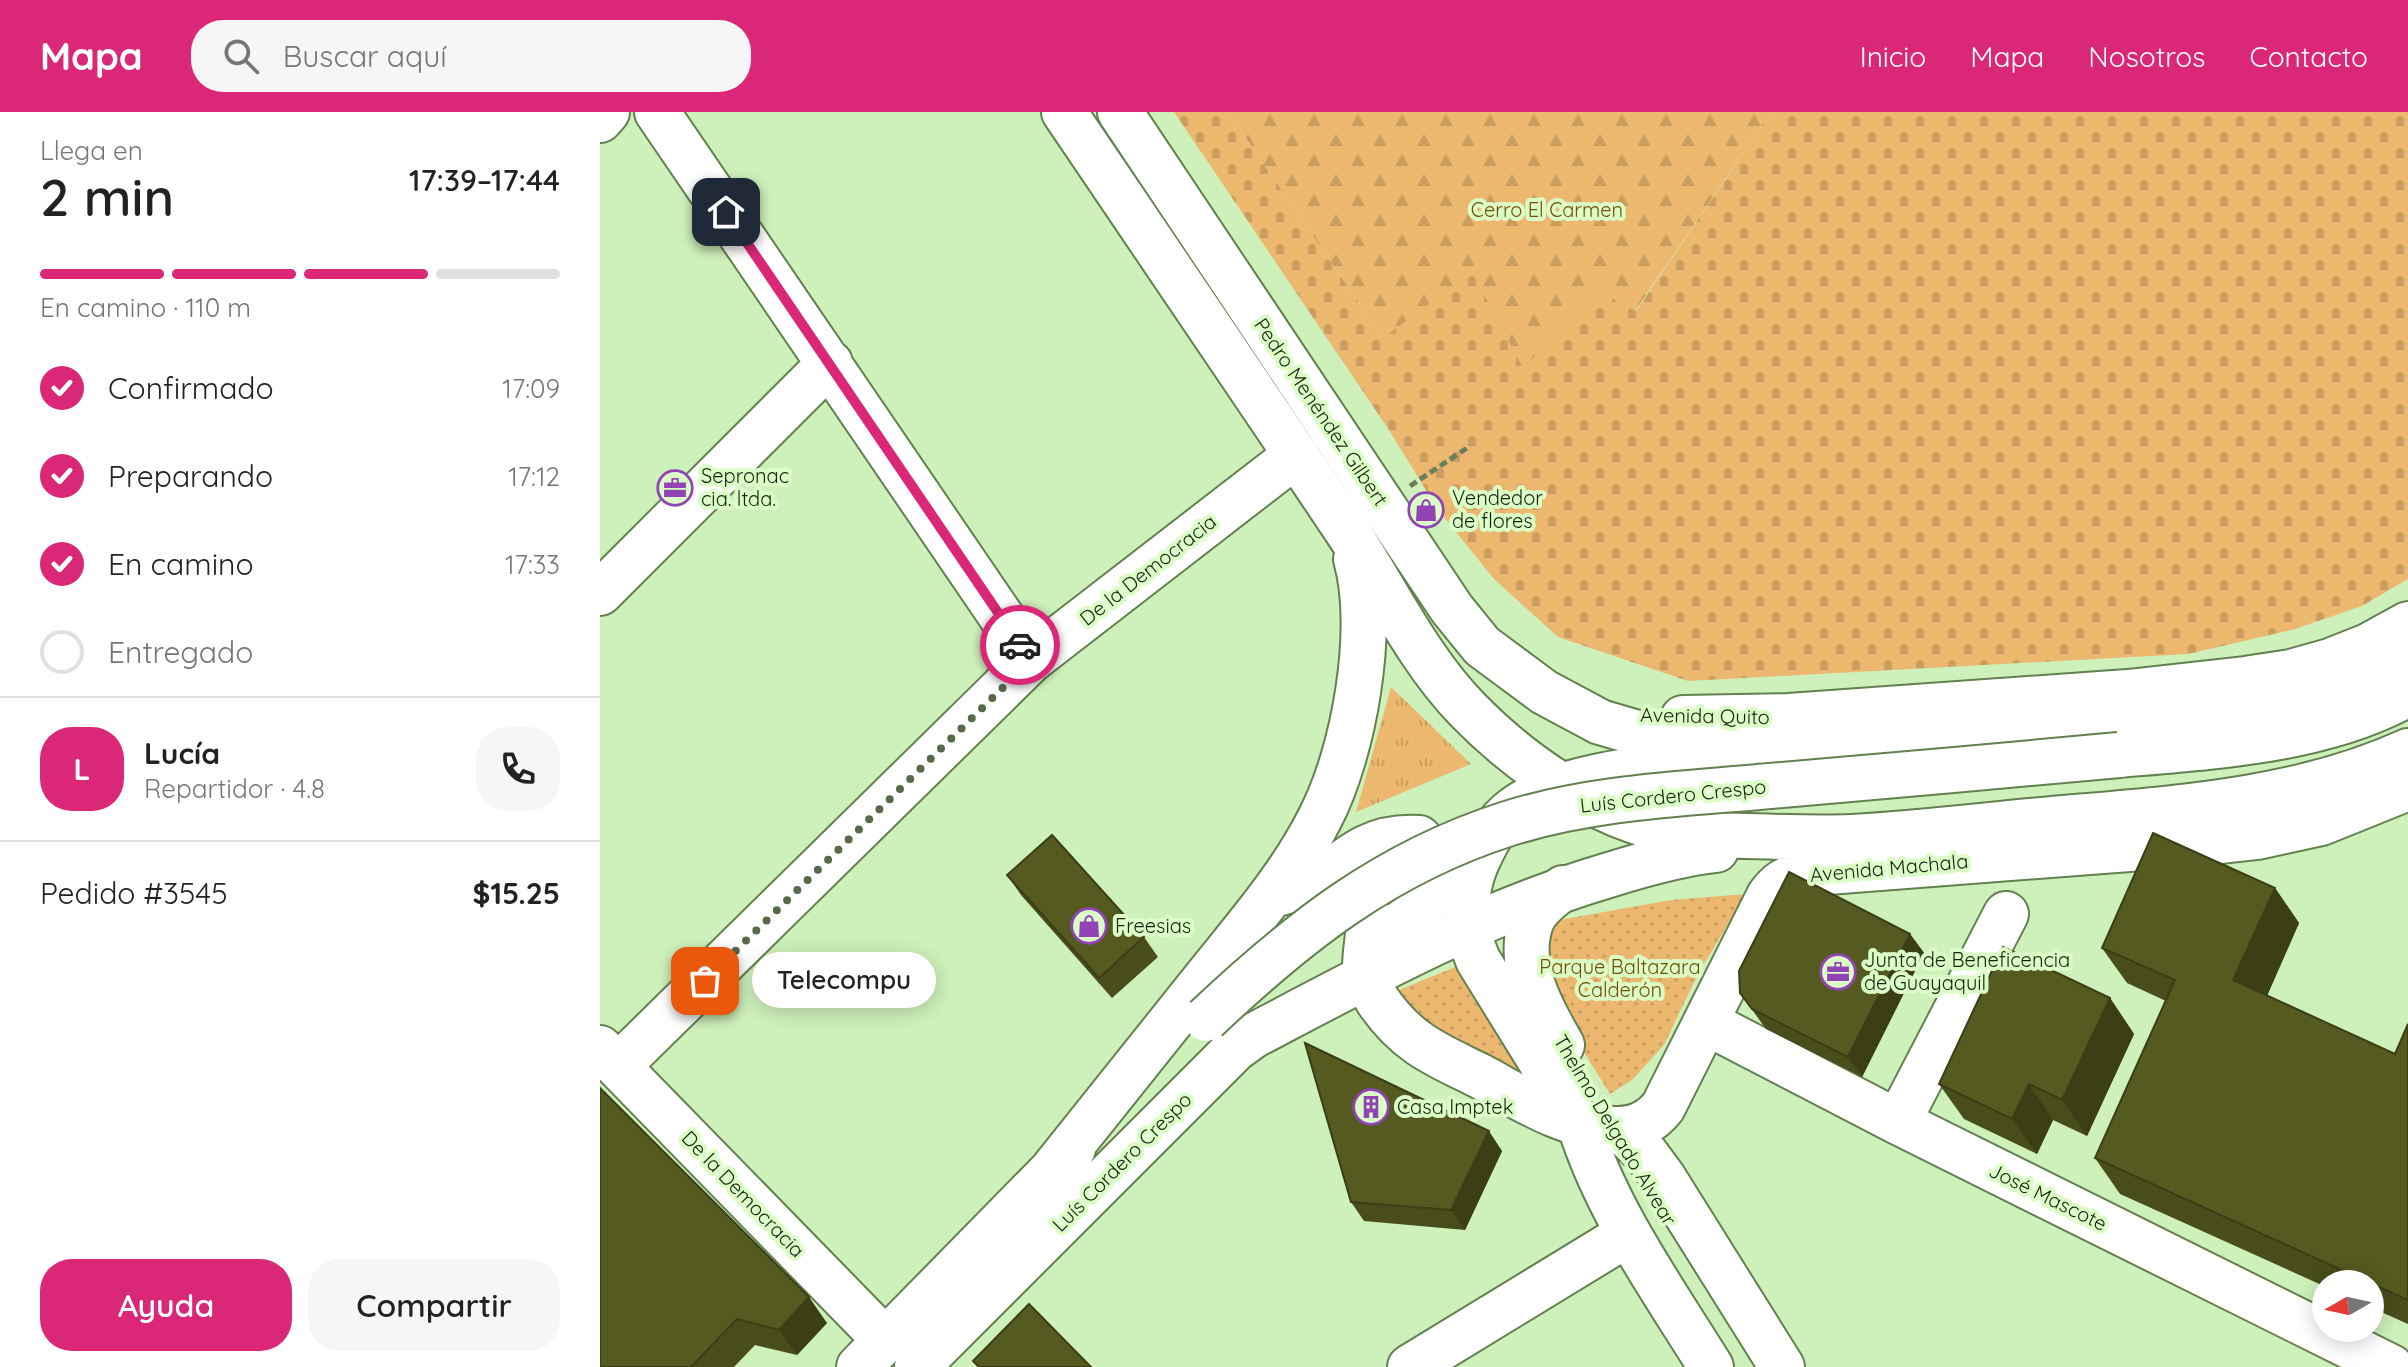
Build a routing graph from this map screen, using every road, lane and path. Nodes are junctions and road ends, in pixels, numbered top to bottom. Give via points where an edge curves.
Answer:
1 (607, 112) edge
2 (657, 112) edge
3 (1064, 112) edge
4 (1120, 112) edge
5 (600, 120) edge
6 (830, 363) junction
7 (1470, 446) dead end
8 (1296, 455) junction
9 (1408, 488) dead end
10 (1349, 533) junction
11 (600, 593) edge
12 (2408, 624) edge
13 (2408, 657) edge
14 (1031, 660) junction
15 (1544, 692) junction
16 (2408, 694) edge
17 (2408, 751) edge
18 (1793, 752) junction
19 (1563, 786) junction
20 (2408, 788) edge
21 (1850, 837) junction
22 (1317, 884) junction
23 (1563, 888) junction
24 (1272, 895) junction
25 (2006, 914) dead end
26 (1468, 927) junction
27 (1367, 960) junction
28 (1707, 1023) junction
29 (609, 1057) edge
30 (1898, 1122) junction
31 (1604, 1127) junction
32 (1053, 1169) junction
33 (1628, 1234) junction
34 (899, 1362) edge
35 (1410, 1367) edge
36 (1711, 1367) edge
37 (1731, 1367) edge
38 (1761, 1367) edge
39 (1782, 1367) edge
40 (2391, 1367) edge

1 - 5 main road
2 - 6 main road
3 - 8 main road
4 - 15 main road, Pedro Menéndez Gilbert via 1452,609 1482,646
6 - 11 main road
6 - 14 main road
7 - 9 path
8 - 10 main road
8 - 14 main road, De la Democracia
10 - 19 main road, Avenida Machala via 1455,696 1498,740
10 - 24 main road via 1364,604 1350,730 1321,817
12 - 15 main road, Avenida Quito via 2368,646 2291,672 2128,692 1709,719 1648,717
13 - 18 main road, Avenida Quito via 2347,686 2261,709
14 - 29 main road, De la Democracia
15 - 18 main road, Avenida Quito via 1600,722 1672,743
16 - 32 main road, Luís Cordero Crespo, bridge via 2304,732 2204,748 1577,805 1506,825 1426,857 1333,910 1275,955
17 - 21 main road, Avenida Machala via 2328,781 2236,799
18 - 19 main road, Thelmo Delgado Alvear via 1609,774
19 - 21 main road, Avenida Machala via 1669,832
19 - 26 main road, Thelmo Delgado Alvear via 1514,808 1498,823 1474,870
20 - 28 main road, Avenida Machala via 2321,823 2257,837 1787,878 1769,896
21 - 23 main road, Luís Cordero Crespo via 1696,852
22 - 24 main road
22 - 27 main road via 1340,884 1354,891 1366,908
22 - 27 main road via 1359,850 1392,838 1419,838 1435,856 1438,888
23 - 26 main road, Luís Cordero Crespo
23 - 31 main road, Thelmo Delgado Alvear via 1532,919 1530,977 1540,1007
24 - 32 main road
25 - 30 main road
26 - 27 main road, Luís Cordero Crespo
26 - 31 main road, Thelmo Delgado Alvear via 1478,960
27 - 31 main road via 1384,1010 1420,1044 1531,1103
27 - 34 main road, Luís Cordero Crespo via 1235,1049
28 - 30 main road, José Mascote
28 - 31 main road, Avenida Machala via 1663,1107 1647,1122
29 - 34 main road, De la Democracia
30 - 40 main road, José Mascote
31 - 33 main road, Thelmo Delgado Alvear via 1601,1183
31 - 37 main road, Thelmo Delgado Alvear
31 - 38 main road, Thelmo Delgado Alvear
31 - 39 main road, Thelmo Delgado Alvear via 1646,1154
32 - 34 main road
33 - 35 main road
33 - 36 main road, Thelmo Delgado Alvear

